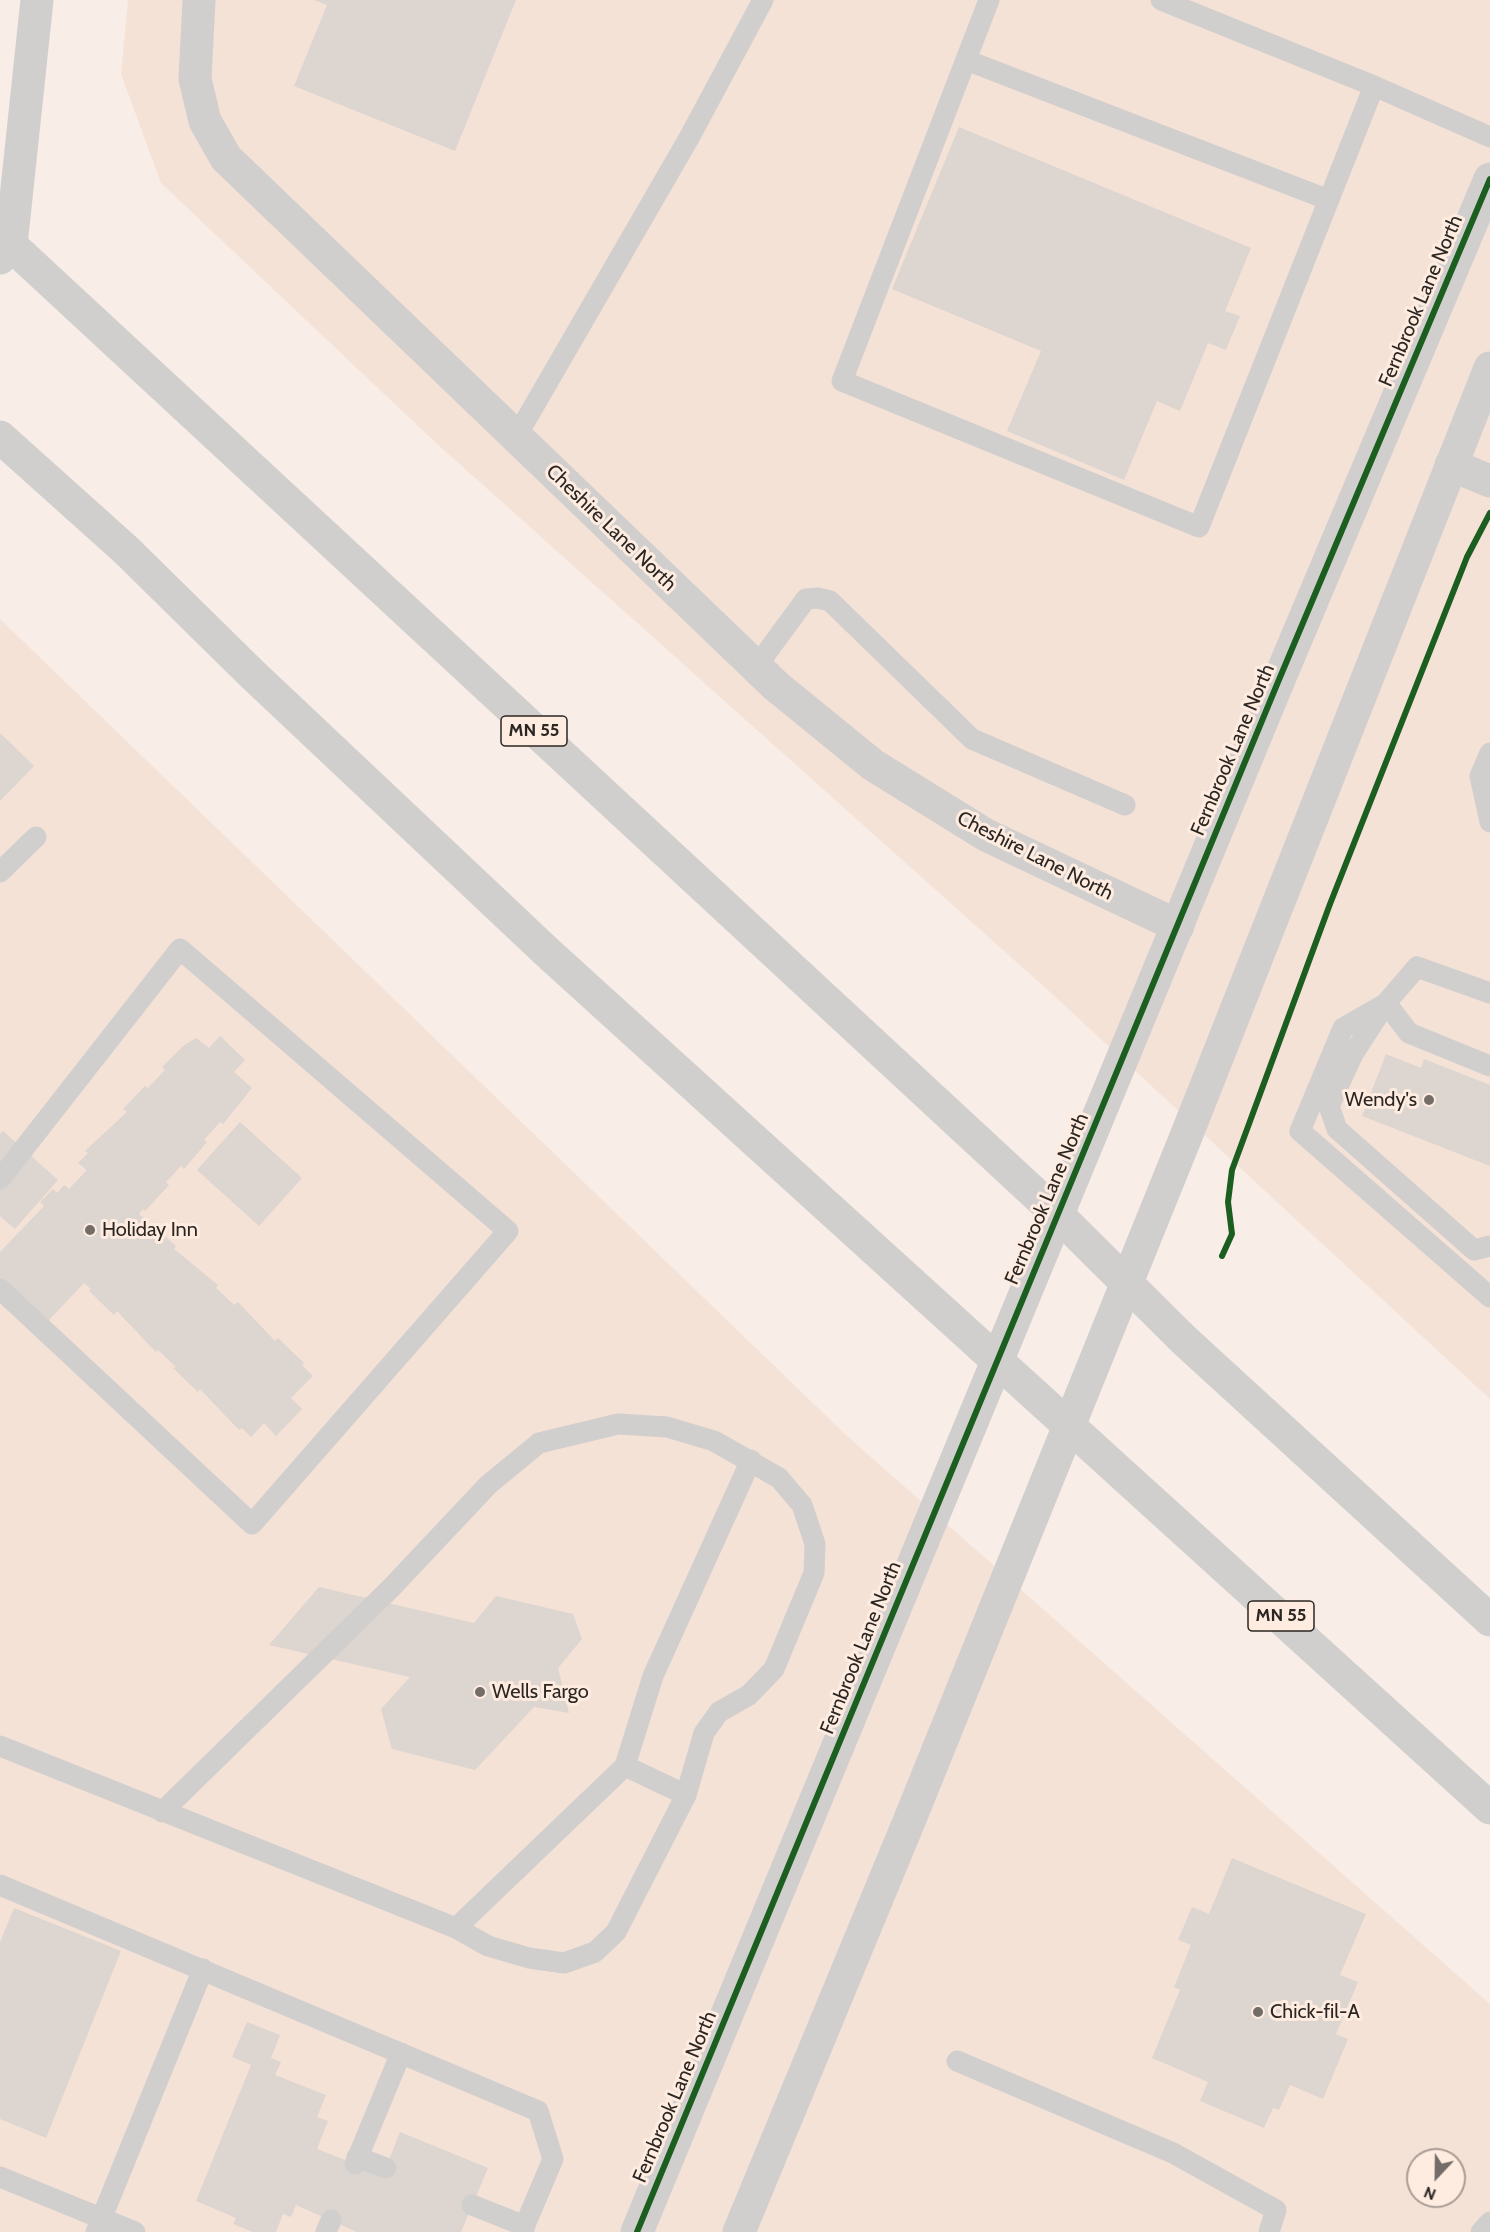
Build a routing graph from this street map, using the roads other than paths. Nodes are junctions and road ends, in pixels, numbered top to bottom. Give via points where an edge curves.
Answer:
1 (37, 0) edge
2 (199, 0) edge
3 (763, 0) edge
4 (989, 0) edge
5 (1161, 0) edge
6 (966, 60) junction
7 (1374, 86) junction
8 (1490, 137) edge
9 (1490, 179) edge
10 (1329, 200) junction
11 (6, 252) edge
12 (1490, 368) edge
13 (0, 437) edge
14 (516, 437) junction
15 (1451, 465) junction
16 (1490, 481) edge
17 (756, 667) junction
18 (1490, 753) edge
19 (1125, 805) dead end
20 (1490, 822) edge
21 (36, 837) dead end
22 (0, 872) edge
23 (1178, 926) junction
24 (1490, 993) edge
25 (1386, 1003) junction
26 (1490, 1066) edge
27 (0, 1179) edge
28 (1058, 1215) junction
29 (1490, 1246) edge
30 (1126, 1283) junction
31 (0, 1289) edge
32 (1490, 1297) edge
33 (996, 1362) junction
34 (1070, 1426) junction
35 (751, 1460) junction
36 (1490, 1620) edge
37 (0, 1746) edge
38 (625, 1766) junction
39 (686, 1795) junction
40 (1490, 1808) edge
41 (162, 1812) junction
42 (0, 1885) edge
43 (456, 1928) junction
44 (203, 1970) junction
45 (401, 2053) junction
46 (957, 2061) dead end
47 (386, 2168) dead end
48 (0, 2177) edge
49 (472, 2205) dead end
50 (1490, 2222) edge
51 (99, 2225) edge
52 (523, 2229) edge
53 (135, 2232) edge
54 (637, 2232) edge
55 (740, 2232) edge
56 (1269, 2232) edge
57 (1481, 2232) edge

1 - 11 main road
2 - 14 main road, Cheshire Lane North via 195,79 205,122 226,158
3 - 14 lane via 689,138
4 - 6 lane
5 - 7 lane
6 - 10 lane
6 - 10 lane via 842,381 1199,527
7 - 8 lane
7 - 10 lane
9 - 23 main road, Fernbrook Lane North
11 - 28 main road, MN 55
12 - 15 main road
13 - 33 main road, MN 55 via 126,550 548,953
14 - 17 main road, Cheshire Lane North
15 - 16 main road
15 - 30 main road
17 - 19 lane via 806,599 830,601 972,740
17 - 23 main road, Cheshire Lane North via 873,765 986,835
18 - 20 lane via 1480,776
21 - 22 lane
23 - 28 main road, Fernbrook Lane North
24 - 25 lane via 1417,967
25 - 26 lane via 1409,1033
25 - 29 lane via 1353,1054 1329,1106 1336,1129 1474,1250
25 - 32 lane via 1343,1028 1300,1131
27 - 31 lane via 180,949 508,1231 252,1524
28 - 30 main road, MN 55
28 - 33 main road, Fernbrook Lane North
30 - 34 main road
30 - 36 main road, MN 55
33 - 34 main road, MN 55
33 - 54 main road, Fernbrook Lane North
34 - 40 main road, MN 55
34 - 55 main road
35 - 38 lane via 653,1676
35 - 39 lane via 779,1478 802,1505 815,1544 814,1574 774,1669 748,1695 719,1712 704,1733
35 - 41 lane via 714,1441 667,1427 618,1424 539,1443 488,1485 392,1587
37 - 41 lane
38 - 39 lane
38 - 43 lane
39 - 43 lane via 616,1932 595,1952 564,1963 529,1958 488,1946
41 - 43 lane
42 - 44 lane
44 - 45 lane
44 - 51 lane
45 - 47 lane via 356,2160
45 - 52 lane via 538,2111 553,2159
46 - 56 lane via 1181,2158 1276,2210
48 - 51 lane
49 - 52 lane
50 - 57 lane
51 - 53 lane

